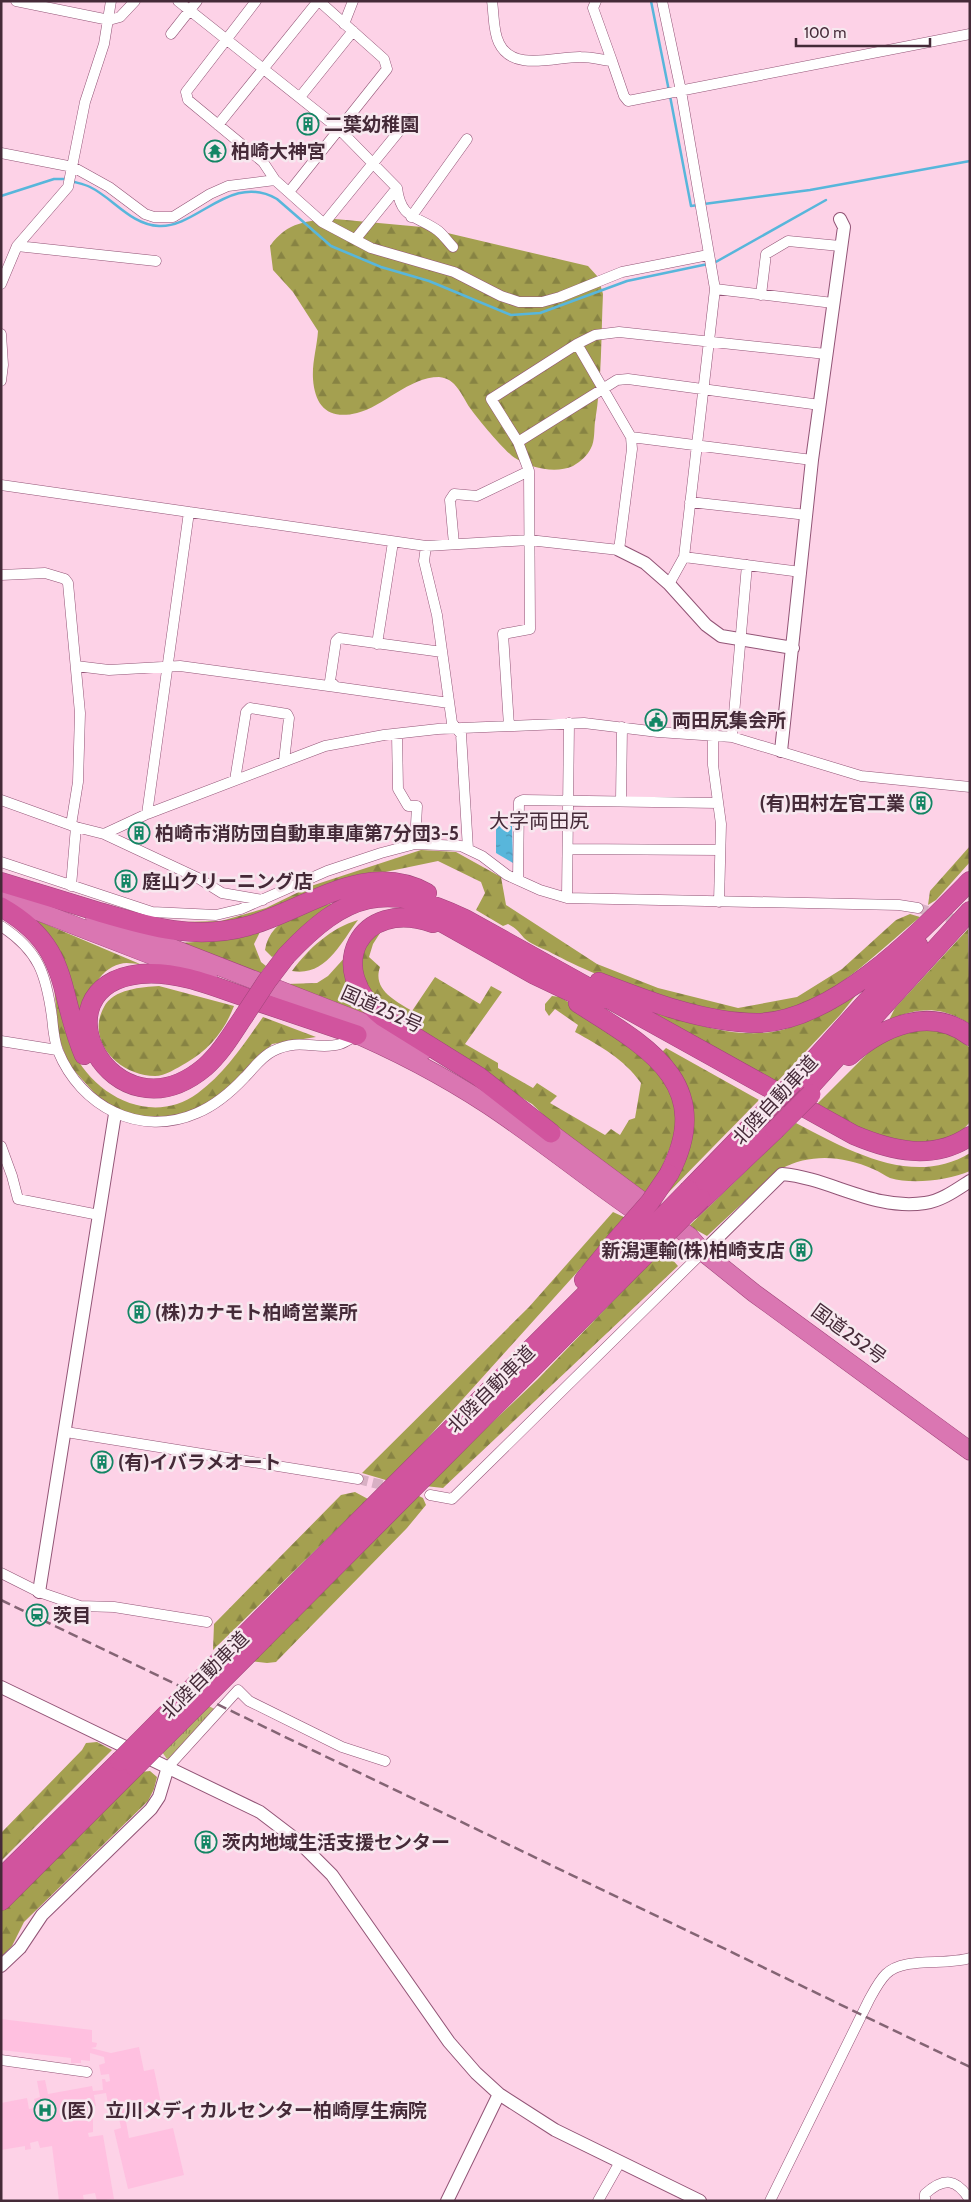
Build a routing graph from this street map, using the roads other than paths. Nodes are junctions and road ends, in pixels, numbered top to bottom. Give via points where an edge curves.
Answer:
1 (16, 1) edge
2 (111, 1) edge
3 (135, 1) edge
4 (178, 1) edge
5 (197, 1) edge
6 (256, 1) edge
7 (319, 1) edge
8 (354, 1) edge
9 (492, 1) edge
10 (596, 1) edge
11 (662, 1) edge
12 (190, 10) junction
13 (109, 20) junction
14 (344, 24) junction
15 (353, 31) junction
16 (171, 34) dead end
17 (970, 34) edge
18 (227, 39) junction
19 (612, 61) junction
20 (264, 68) junction
21 (681, 91) junction
22 (300, 97) junction
23 (409, 119) dead end
24 (218, 125) junction
25 (339, 129) junction
26 (467, 139) dead end
27 (1, 153) edge
28 (373, 164) junction
29 (73, 166) junction
30 (275, 180) junction
31 (397, 188) junction
32 (289, 192) junction
33 (411, 217) junction
34 (840, 219) dead end
35 (322, 222) junction
36 (358, 236) dead end
37 (17, 246) junction
38 (840, 246) junction
39 (453, 248) dead end
40 (708, 255) junction
41 (156, 261) dead end
42 (1, 284) edge
43 (715, 289) junction
44 (761, 294) junction
45 (833, 303) junction
46 (1, 334) edge
47 (709, 341) junction
48 (576, 344) junction
49 (826, 354) junction
50 (1, 381) edge
51 (603, 388) junction
52 (703, 390) junction
53 (820, 405) junction
54 (631, 437) junction
55 (518, 442) junction
56 (696, 445) junction
57 (812, 460) junction
58 (529, 471) junction
59 (1, 485) edge
60 (690, 502) junction
61 (189, 512) junction
62 (807, 515) junction
63 (529, 540) junction
64 (393, 542) junction
65 (454, 544) junction
66 (426, 546) junction
67 (619, 550) junction
68 (684, 557) junction
69 (747, 565) junction
70 (801, 572) junction
71 (1, 575) edge
72 (669, 584) junction
73 (739, 641) junction
74 (377, 644) junction
75 (793, 648) junction
76 (442, 652) junction
77 (76, 666) junction
78 (168, 666) junction
79 (336, 687) junction
80 (449, 703) junction
81 (569, 723) junction
82 (509, 726) junction
83 (622, 727) junction
84 (455, 728) junction
85 (397, 734) junction
86 (713, 737) junction
87 (732, 737) junction
88 (781, 751) junction
89 (284, 761) junction
90 (236, 780) junction
91 (970, 787) edge
92 (1, 800) edge
93 (568, 800) junction
94 (620, 801) junction
95 (718, 803) junction
96 (147, 814) junction
97 (74, 826) junction
98 (104, 834) junction
99 (415, 844) junction
100 (468, 849) junction
101 (568, 849) junction
102 (720, 850) junction
103 (1, 862) edge
104 (518, 880) junction
105 (970, 881) edge
106 (1, 882) edge
107 (71, 886) junction
108 (970, 889) edge
109 (1, 897) edge
110 (567, 898) junction
111 (264, 900) junction
112 (719, 902) junction
113 (1, 907) edge
114 (918, 908) tunnel mouth
115 (970, 911) edge
116 (1, 926) edge
117 (462, 926) junction
118 (538, 968) junction
119 (248, 1018) junction
120 (358, 1035) junction
121 (970, 1036) edge
122 (1, 1041) edge
123 (57, 1050) junction
124 (803, 1089) junction
125 (115, 1114) junction
126 (551, 1133) junction
127 (970, 1136) edge
128 (1, 1146) edge
129 (970, 1149) edge
130 (970, 1181) edge
131 (697, 1196) junction
132 (99, 1216) junction
133 (627, 1252) junction
134 (703, 1252) junction
135 (66, 1432) junction
136 (970, 1451) edge
137 (358, 1479) tunnel mouth
138 (430, 1495) dead end
139 (1, 1573) edge
140 (39, 1592) junction
141 (207, 1622) dead end
142 (244, 1646) junction
143 (1, 1687) edge
144 (384, 1760) dead end
145 (127, 1764) junction
146 (168, 1767) junction
147 (1, 1878) edge
148 (1, 1900) edge
149 (970, 1958) edge
150 (1, 1966) edge
151 (1, 2060) edge
152 (87, 2072) dead end
153 (499, 2094) junction
154 (620, 2162) junction
155 (970, 2200) edge
156 (447, 2201) edge
157 (598, 2201) edge
158 (700, 2201) edge
159 (770, 2201) edge
160 (925, 2201) edge

1 - 13 street
2 - 13 street
3 - 13 street via 120,17
4 - 12 street
5 - 12 street
6 - 18 street
7 - 14 street
7 - 20 street
8 - 14 street
9 - 19 street via 498,42 502,50 512,57 529,61 582,57
10 - 19 street via 593,8
11 - 21 street
12 - 16 street
12 - 18 street
13 - 29 street via 85,102
14 - 15 street
15 - 22 street
15 - 25 street via 384,59 387,69
17 - 21 street
18 - 20 street
18 - 24 street via 186,92 188,100
19 - 21 street via 628,101
20 - 22 street
20 - 24 street
21 - 40 street
22 - 25 street
23 - 28 street
24 - 30 street via 263,162
25 - 28 street
25 - 32 street
26 - 33 street
27 - 29 street
28 - 31 street
28 - 35 street
29 - 30 street via 154,217 173,217 228,186
29 - 37 street via 68,187
30 - 32 street
31 - 33 street via 398,201
31 - 36 street
32 - 35 street
33 - 39 street via 439,231
34 - 38 street via 844,227
35 - 40 street via 371,248 454,272 519,302 542,302 622,272
37 - 41 street
37 - 42 street
38 - 44 street via 788,241 766,254
38 - 45 street
40 - 43 street
43 - 44 street
43 - 47 street
44 - 45 street
45 - 49 street
46 - 50 street
47 - 48 street via 620,332 595,335
47 - 49 street
47 - 52 street
48 - 51 street
48 - 55 street via 491,398
49 - 53 street
51 - 52 street via 617,380 628,379
51 - 54 street
51 - 55 street
52 - 53 street
52 - 56 street
53 - 57 street
54 - 56 street
54 - 67 street
55 - 58 street
56 - 57 street
56 - 60 street
57 - 62 street
58 - 63 street
58 - 65 street via 477,496 454,494 450,500
59 - 61 street
60 - 62 street
60 - 68 street
61 - 64 street
61 - 78 street
62 - 70 street
63 - 65 street
63 - 67 street
63 - 82 street via 530,629 503,634
64 - 66 street
64 - 74 street
65 - 66 street
66 - 76 street via 424,561
67 - 72 street via 645,563
68 - 69 street
68 - 72 street
69 - 70 street
69 - 73 street
70 - 75 street
71 - 77 street via 45,573 65,579
72 - 73 street via 706,625 721,636
73 - 75 street
73 - 87 street
74 - 76 street
74 - 79 street via 339,638 336,641 330,681
75 - 88 street
76 - 80 street
77 - 78 street via 109,670
77 - 97 street via 80,723
78 - 79 street
78 - 96 street
79 - 80 street
80 - 84 street
81 - 82 street
81 - 83 street
81 - 93 street
82 - 84 street
83 - 86 street
83 - 94 street
84 - 85 street
84 - 100 street via 461,734
85 - 89 street via 325,746
85 - 99 street via 398,789 408,806 416,806
86 - 87 street
86 - 95 street
87 - 88 street
88 - 91 street via 861,776
89 - 90 street
89 - 90 street via 287,714 250,708 246,712
90 - 96 street
92 - 97 street
93 - 94 street
93 - 101 street
93 - 104 street via 519,802
94 - 95 street
95 - 102 street
96 - 98 street
97 - 98 street
97 - 107 street
98 - 111 street via 198,878 222,893
99 - 100 street
99 - 111 street via 326,871
100 - 104 street
101 - 102 street
101 - 110 street
102 - 112 street
103 - 107 street
104 - 110 street
105 - 118 highway via 900,948 856,982 817,1008 786,1019 744,1022 709,1016
106 - 117 highway via 150,927 179,932 222,932 248,926 332,892 370,882 392,882 425,891
106 - 126 highway, 国道252号 via 382,1031 473,1079
107 - 111 street via 152,912 216,915
108 - 124 highway, 北陸自動車道
109 - 120 highway, 国道252号
110 - 112 street
112 - 114 street via 899,904
113 - 119 highway via 32,929 50,950 61,975 74,1031 84,1056 98,1075 118,1089 153,1097 187,1089 218,1067
115 - 124 highway, 北陸自動車道
116 - 123 street via 32,951 42,970
117 - 118 highway
117 - 119 highway, bridge via 417,899 395,896 371,899 345,908 306,935 266,981
117 - 126 highway via 417,918 393,918 373,924 360,938 352,957 357,988 383,1017 478,1076
118 - 127 highway via 870,1142 898,1150 926,1152 949,1147
118 - 129 highway via 864,1151 891,1160 919,1164 946,1161
118 - 133 highway, bridge via 638,1042 668,1070 680,1090 685,1120 680,1149
119 - 120 highway via 204,1067 183,1080 157,1087 133,1084 112,1074 97,1057 88,1038 87,1027 92,1005 106,987 126,976 154,974 194,981
120 - 125 street via 341,1044 292,1044 270,1052 215,1104 196,1114 157,1121
120 - 134 highway, 国道252号 via 460,1087 630,1208 682,1243
121 - 124 highway via 960,1028 937,1022 900,1025 869,1041
122 - 123 street
123 - 125 street via 86,1094
124 - 131 highway, 北陸自動車道, bridge
125 - 132 street
126 - 134 highway, 国道252号 via 689,1236
128 - 132 street via 18,1199
130 - 134 street via 945,1196 924,1203 893,1202 802,1176 782,1174
131 - 133 highway, 北陸自動車道, bridge
131 - 133 highway, 北陸自動車道, bridge via 681,1218
132 - 135 street
133 - 142 highway, 北陸自動車道
133 - 142 highway, 北陸自動車道 via 476,1403
134 - 136 highway, 国道252号
134 - 138 street via 452,1499
135 - 137 street
135 - 140 street
139 - 140 street
140 - 141 street via 80,1606 114,1607
142 - 145 highway, 北陸自動車道, bridge
143 - 146 street
144 - 146 street via 342,1746 249,1701 238,1690
145 - 147 highway, 北陸自動車道
145 - 148 highway, 北陸自動車道
146 - 150 street via 159,1797 151,1809 42,1915 20,1948
146 - 153 street via 260,1812 316,1858 332,1875 449,2042
149 - 159 street via 904,1964 886,1973 869,2000
151 - 152 street
153 - 154 street via 555,2130
153 - 156 street
154 - 157 street
154 - 158 street
155 - 160 street via 957,2184 951,2182 935,2186 925,2194

